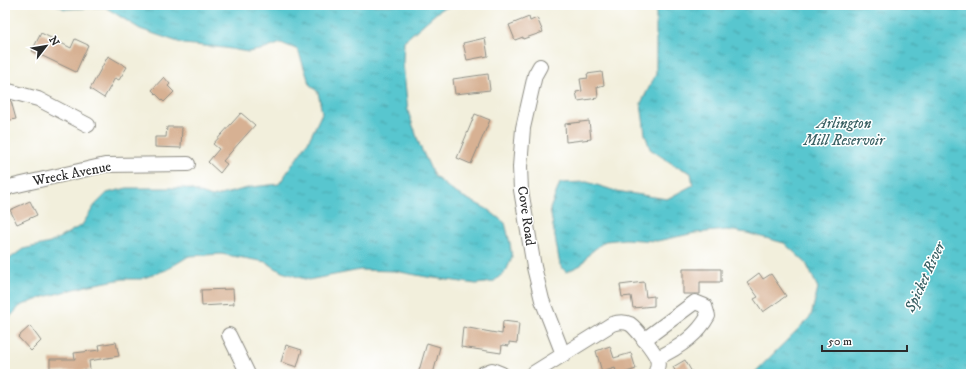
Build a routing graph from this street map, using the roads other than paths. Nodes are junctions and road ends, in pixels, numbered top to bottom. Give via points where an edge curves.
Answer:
1 (538, 71) dead end
2 (5, 90) edge
3 (88, 125) dead end
4 (188, 164) dead end
5 (5, 190) edge
6 (229, 335) dead end
7 (644, 340) junction
8 (563, 354) junction
9 (657, 358) junction
10 (248, 374) edge
11 (482, 374) edge
12 (502, 374) edge
13 (532, 374) edge
14 (655, 374) edge

1 - 8 street, Cove Road via 523,128 520,167 522,190 542,300
2 - 3 street via 38,99
4 - 5 street, Wreck Avenue via 105,165
6 - 10 street
7 - 8 street via 630,324 618,322
7 - 9 street
7 - 9 street via 695,302 704,306 708,316 703,325 693,336
8 - 13 street
9 - 14 street
11 - 12 street via 492,370

